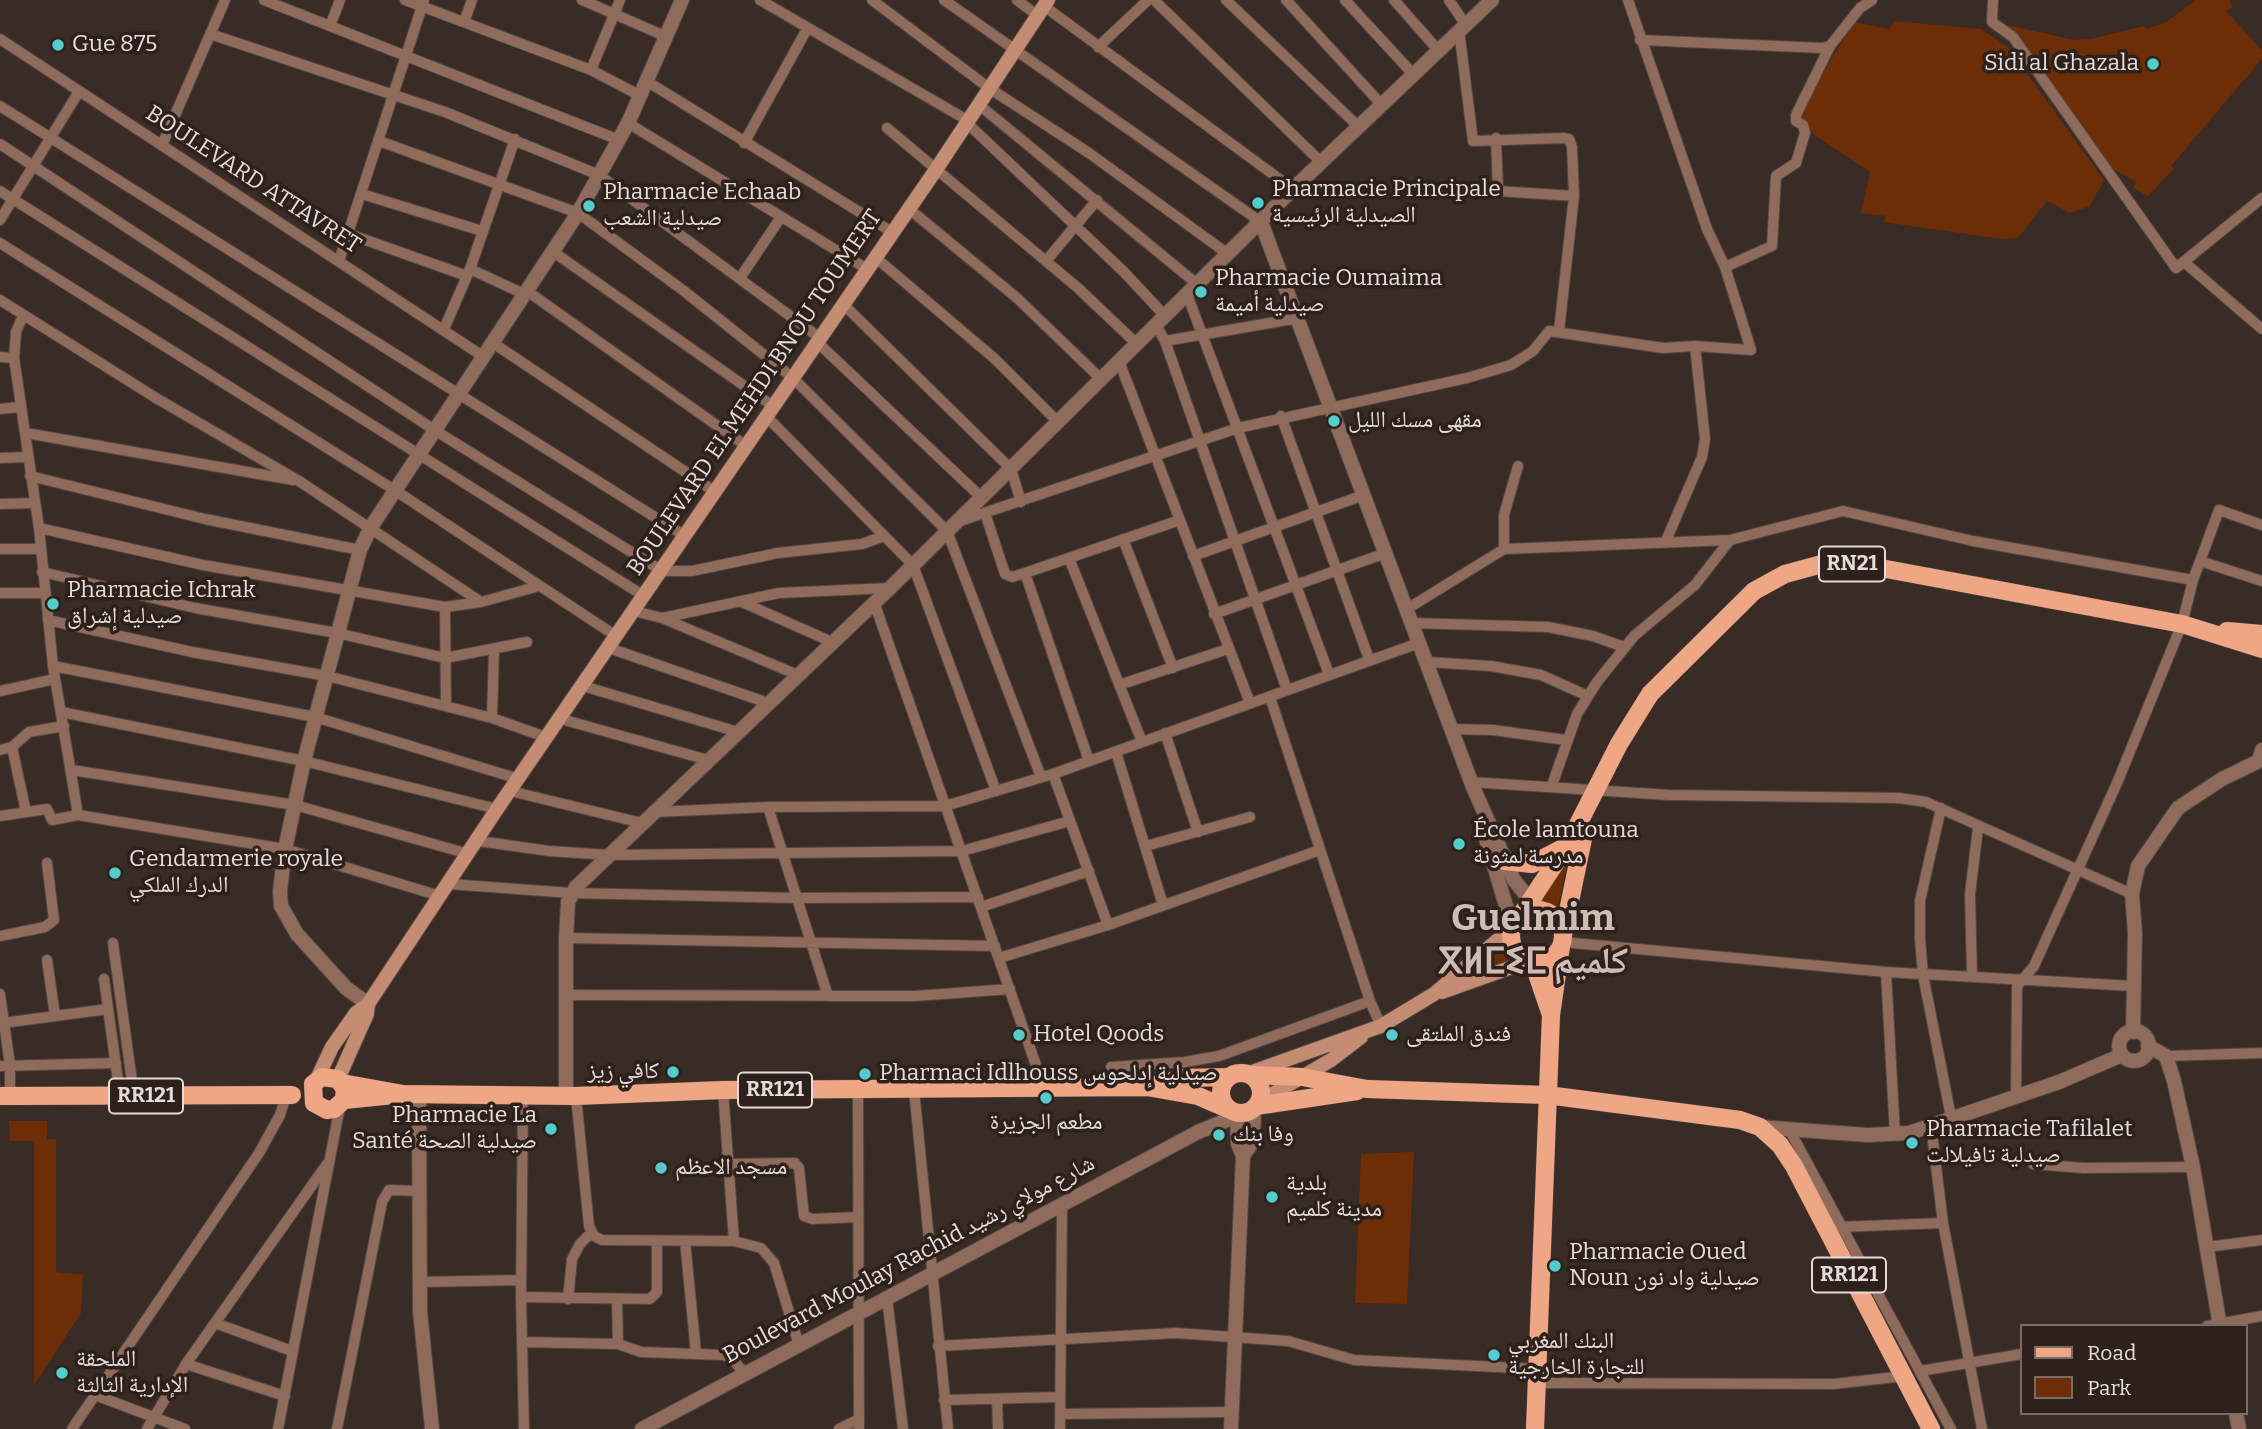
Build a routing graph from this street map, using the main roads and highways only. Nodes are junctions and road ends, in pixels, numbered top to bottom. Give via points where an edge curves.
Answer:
1 (1043, 7) edge
2 (2213, 632) junction
3 (2262, 634) edge
4 (2262, 649) edge
5 (1596, 792) junction
6 (1568, 844) junction
7 (1504, 861) road end
8 (1516, 923) junction
9 (1562, 941) junction
10 (1531, 961) junction
11 (1434, 994) junction
12 (368, 1004) junction
13 (1551, 1015) junction
14 (1363, 1035) junction
15 (1249, 1074) junction
16 (1228, 1077) junction
17 (1302, 1077) junction
18 (315, 1082) junction
19 (1147, 1087) junction
20 (1367, 1088) junction
21 (341, 1092) junction
22 (1547, 1095) junction
23 (5, 1096) edge
24 (289, 1096) junction
25 (317, 1105) junction
26 (1239, 1107) junction
27 (1535, 1429) edge
28 (1931, 1429) edge

1 - 12 main road, BOULEVARD EL MEHDI BNOU TOUMERT
2 - 3 main road, RN21
2 - 4 main road, RN21
2 - 5 main road, RN21 via 1870,566 1802,567 1754,591 1676,665 1638,712
5 - 6 main road, RN21
5 - 9 main road, RN21
6 - 7 main road via 1532,864
6 - 8 main road, RN21
8 - 9 main road via 1535,911 1548,913 1558,922
8 - 10 main road, RN21 via 1512,944 1520,956
8 - 11 main road
9 - 10 main road via 1550,959
9 - 13 main road, RN21
10 - 11 main road
10 - 13 main road, RN21
11 - 14 main road
12 - 18 main road via 332,1047
12 - 21 main road
13 - 22 main road, RN21
14 - 15 main road
14 - 17 main road
15 - 16 main road, RR121
15 - 17 main road, RR121
15 - 26 main road via 1260,1087
16 - 19 main road, RR121 via 1185,1078
16 - 26 main road via 1221,1087
17 - 20 main road, RR121
17 - 26 main road
18 - 21 main road, RR121 via 328,1076
18 - 24 main road, RR121
18 - 25 main road
19 - 21 main road, RR121 via 723,1090 571,1096
19 - 26 main road, RR121
20 - 22 main road, RR121
20 - 26 main road, RR121
21 - 25 main road, RR121 via 327,1110
22 - 27 main road, RN21
22 - 28 main road, RR121 via 1727,1118 1771,1134 1834,1228 1912,1373
23 - 24 main road, RR121
24 - 25 main road, RR121

